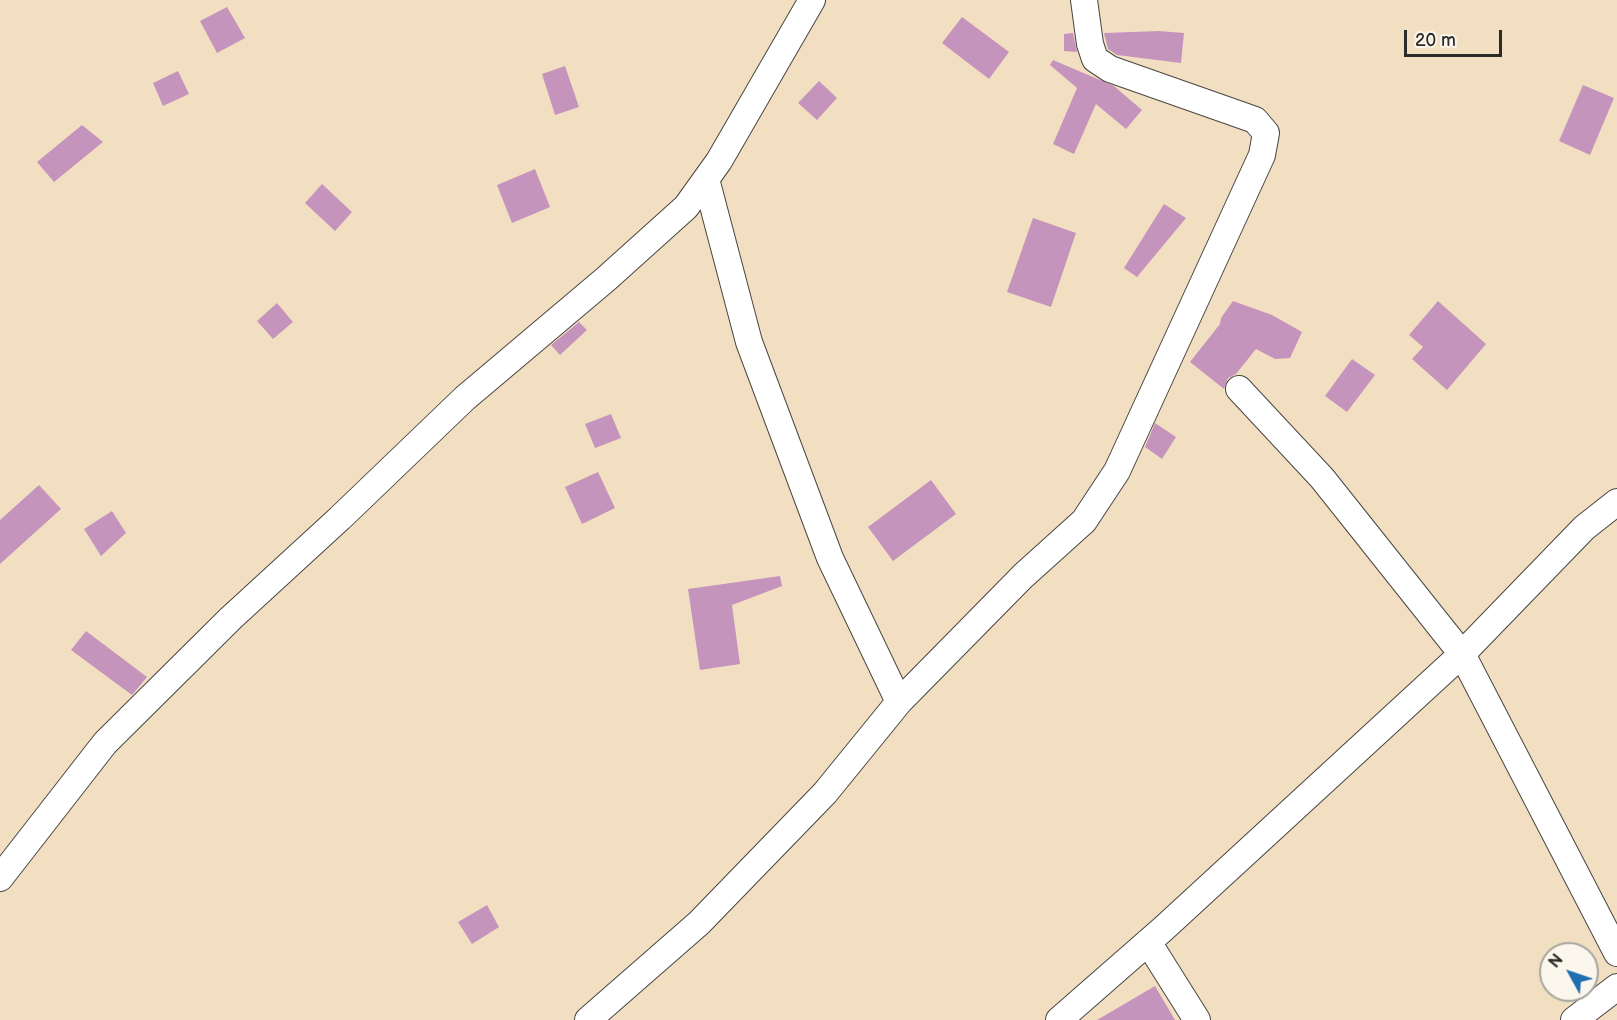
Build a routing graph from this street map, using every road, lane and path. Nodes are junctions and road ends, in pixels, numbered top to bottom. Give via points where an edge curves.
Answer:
1 (812, 0) edge
2 (1084, 0) edge
3 (706, 179) junction
4 (1239, 389) dead end
5 (1617, 502) edge
6 (1462, 654) junction
7 (899, 702) junction
8 (0, 878) edge
9 (1148, 942) junction
10 (1617, 952) edge
11 (1617, 987) edge
12 (588, 1020) edge
13 (1059, 1020) edge
14 (1197, 1020) edge
15 (1574, 1020) edge

1 - 3 street
2 - 7 street via 1095,59 1110,69 1255,120 1266,133 1262,155 1117,471 1084,521 1023,576
3 - 7 street via 749,342 830,558
3 - 8 street via 686,207 465,398 231,618 105,743
4 - 6 street via 1322,478
5 - 6 street via 1584,528
6 - 9 street
6 - 10 street
7 - 12 street via 825,793 707,915
9 - 13 street
9 - 14 street
11 - 15 street

